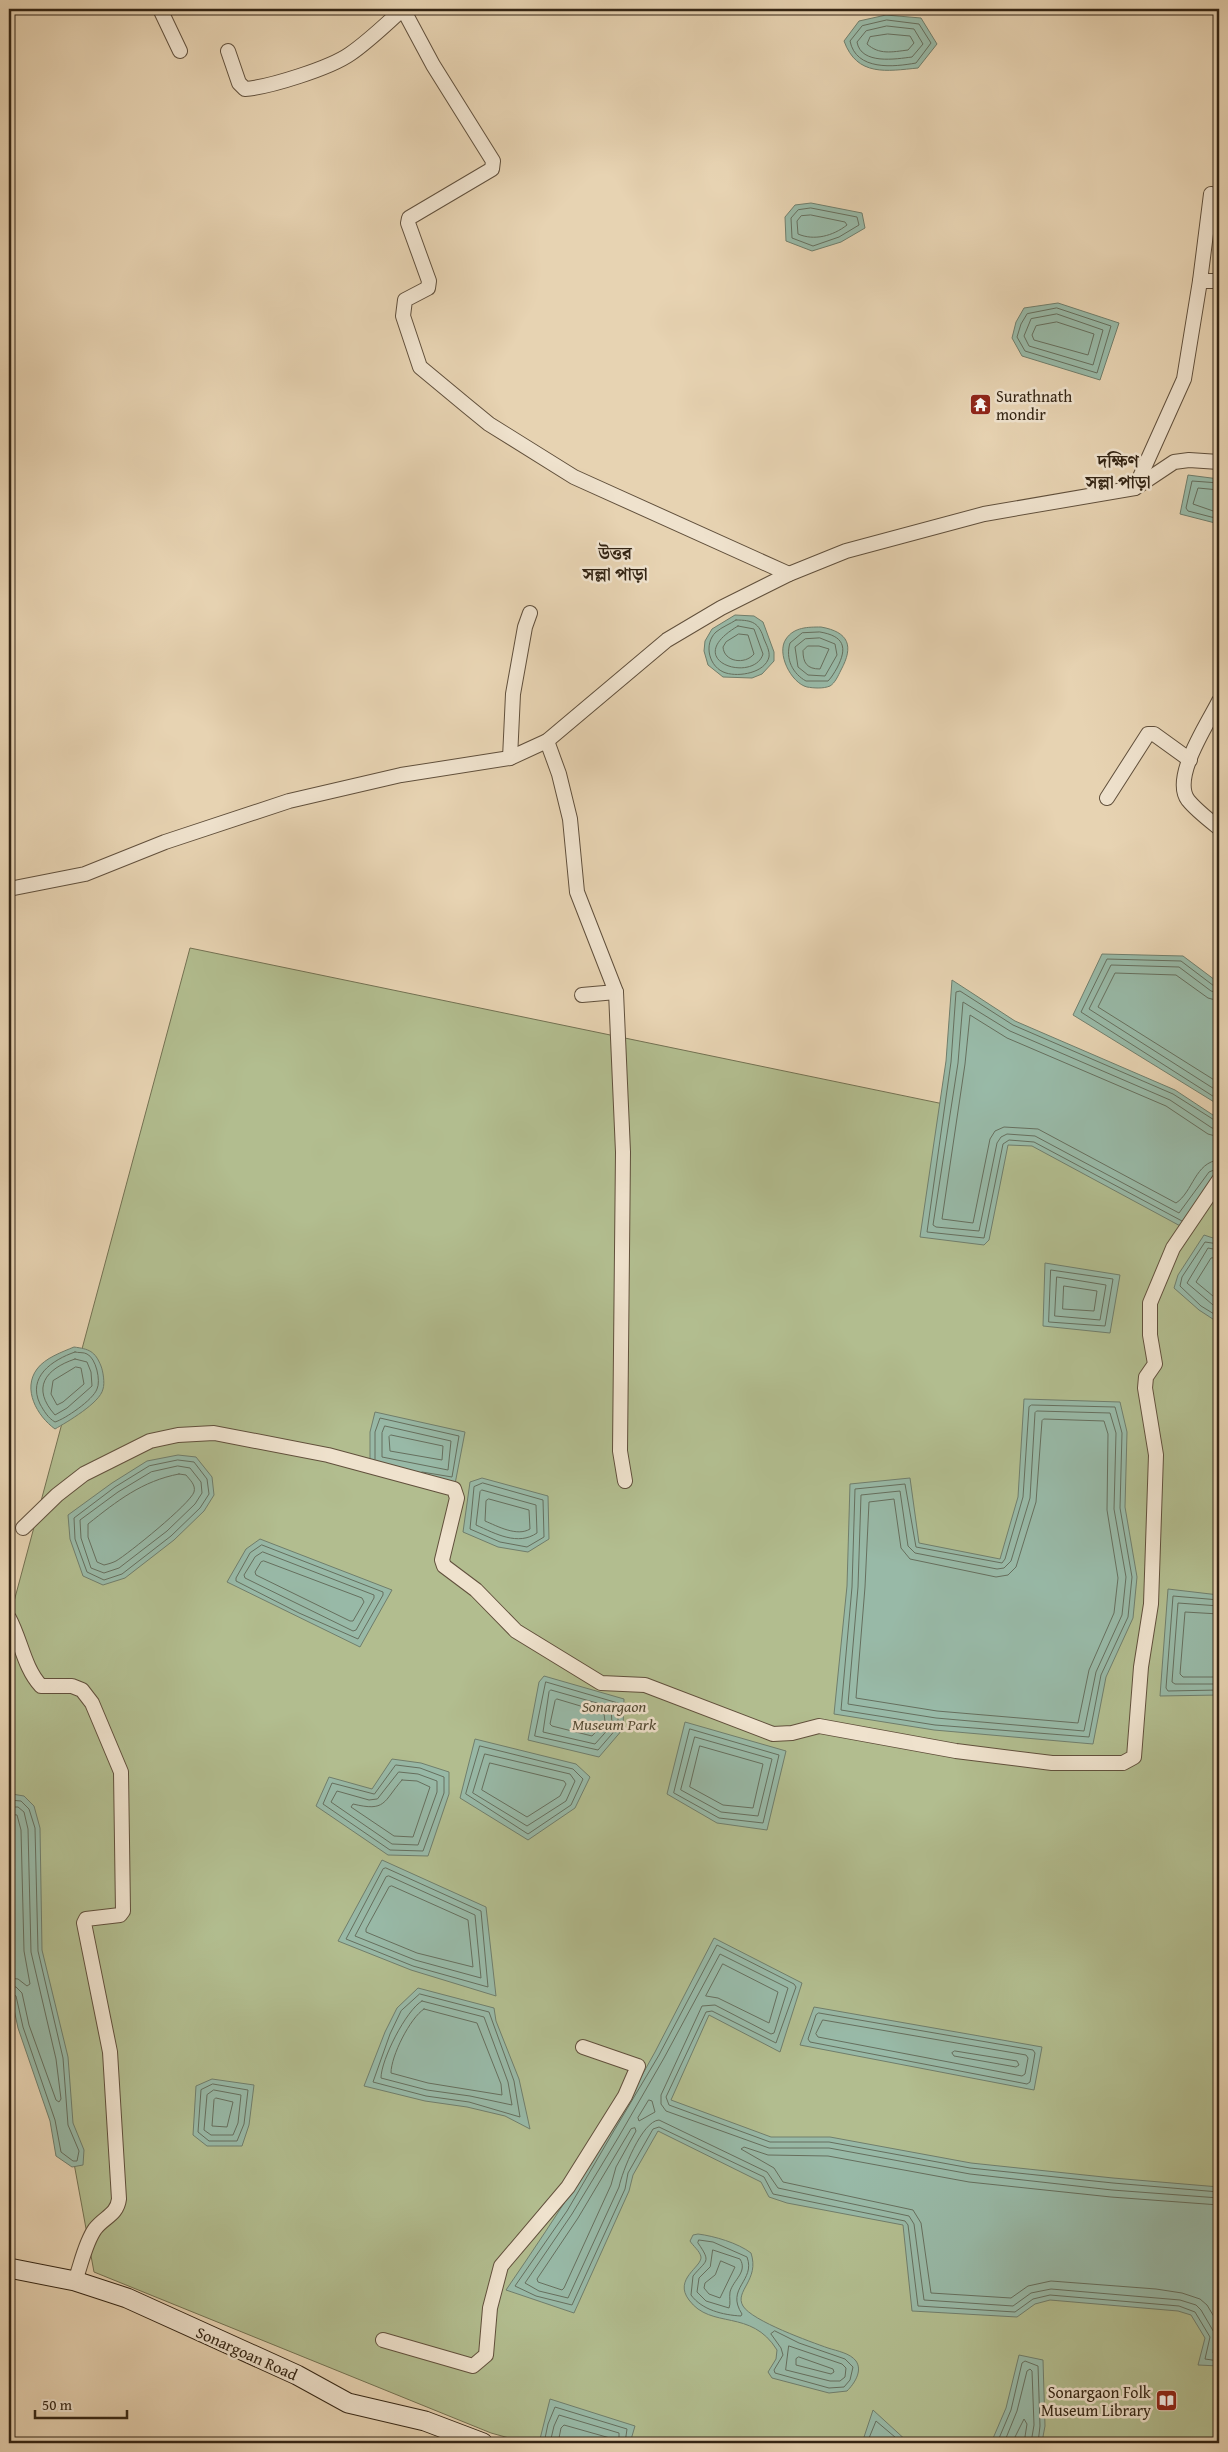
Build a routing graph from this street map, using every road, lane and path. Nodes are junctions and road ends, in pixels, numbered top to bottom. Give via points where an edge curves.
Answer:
1 (160, 9) edge
2 (403, 9) edge
3 (228, 50) dead end
4 (180, 51) dead end
5 (1211, 194) dead end
6 (1200, 281) junction
7 (1219, 281) edge
8 (1219, 462) edge
9 (1135, 488) junction
10 (789, 574) junction
11 (530, 613) dead end
12 (1219, 701) edge
13 (547, 741) junction
14 (510, 758) junction
15 (1190, 760) junction
16 (1108, 798) dead end
17 (1219, 828) edge
18 (9, 888) edge
19 (616, 992) junction
20 (582, 995) dead end
21 (1219, 1180) edge
22 (625, 1481) dead end
23 (23, 1528) dead end
24 (9, 1618) edge
25 (583, 2047) dead end
26 (9, 2268) edge
27 (75, 2281) junction
28 (384, 2340) dead end
29 (483, 2443) edge

1 - 4 street
2 - 3 street via 350,54 256,88 245,89 239,83
2 - 10 street via 433,65 493,160 492,169 409,218 429,281 428,288 405,300 402,306 420,367 489,424 574,477
5 - 6 street
6 - 7 street
6 - 9 street via 1184,379
8 - 9 street via 1174,462
9 - 10 street via 984,514 846,551
10 - 13 street via 667,640
11 - 14 street via 513,694
12 - 15 street via 1199,735
13 - 14 street
13 - 19 street via 570,819 577,892
14 - 18 street via 401,775 289,801 165,842 85,874
15 - 16 street via 1154,734 1148,734
15 - 17 street via 1183,783 1187,798
19 - 20 street
19 - 22 street via 623,1152 620,1451
21 - 23 street via 1173,1248 1150,1303 1150,1335 1155,1364 1146,1378 1145,1388 1156,1455 1151,1604 1141,1667 1134,1757 1123,1763 1052,1763 976,1754 819,1726 773,1734 645,1685 602,1683 516,1631 476,1590 444,1566 442,1560 457,1498 454,1489 328,1455 214,1433 150,1441 84,1474
24 - 27 street via 32,1676 41,1686 72,1686 82,1690 92,1703 121,1772 123,1911 120,1915 86,1918 84,1923 110,2052 119,2199 113,2214 95,2228
25 - 28 street via 638,2066 625,2096 568,2187 501,2266 490,2308 486,2355 474,2366
26 - 27 main road, Sonargoan Road
27 - 29 main road, Sonargoan Road via 127,2298 297,2375 348,2403 425,2422

